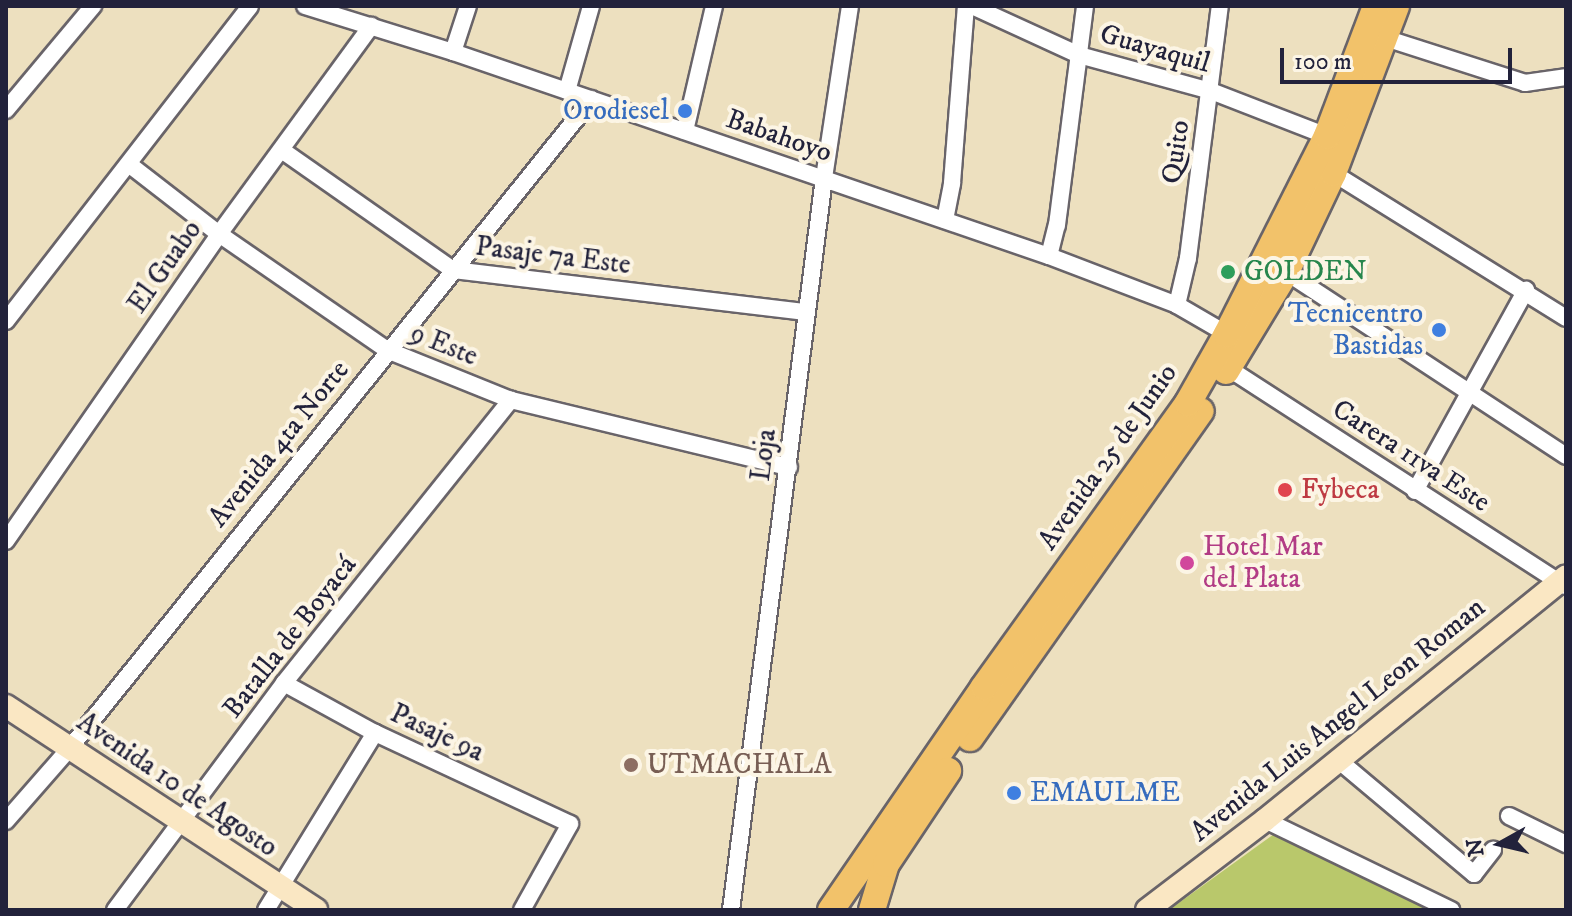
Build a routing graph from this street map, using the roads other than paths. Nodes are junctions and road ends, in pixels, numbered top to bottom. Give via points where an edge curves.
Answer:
1 (93, 6) edge
2 (250, 6) edge
3 (305, 6) edge
4 (468, 6) edge
5 (591, 6) edge
6 (714, 6) edge
7 (850, 6) edge
8 (966, 6) edge
9 (972, 6) edge
10 (1085, 6) edge
11 (1220, 6) edge
12 (1376, 6) edge
13 (1396, 6) edge
14 (371, 26) junction
15 (1385, 38) junction
16 (453, 52) junction
17 (1079, 55) junction
18 (1566, 77) edge
19 (567, 91) junction
20 (1211, 91) junction
21 (592, 99) junction
22 (6, 110) edge
23 (685, 131) junction
24 (1327, 136) junction
25 (283, 151) junction
26 (130, 165) junction
27 (1333, 173) junction
28 (824, 178) junction
29 (945, 220) junction
30 (219, 234) junction
31 (1049, 256) junction
32 (453, 270) junction
33 (1286, 272) junction
34 (1526, 290) junction
35 (1177, 305) junction
36 (807, 312) junction
37 (1566, 318) edge
38 (6, 321) edge
39 (1227, 334) junction
40 (387, 350) junction
41 (1228, 368) junction
42 (1471, 391) junction
43 (511, 400) junction
44 (1566, 456) edge
45 (789, 467) junction
46 (1415, 491) junction
47 (6, 541) edge
48 (1563, 581) edge
49 (284, 683) junction
50 (6, 706) edge
51 (375, 733) junction
52 (69, 749) junction
53 (1337, 759) junction
54 (1509, 816) dead end
55 (1265, 820) junction
56 (6, 821) edge
57 (180, 823) junction
58 (1566, 844) edge
59 (1493, 850) dead end
60 (280, 889) junction
61 (115, 910) edge
62 (266, 910) edge
63 (316, 910) edge
64 (522, 910) edge
65 (731, 910) edge
66 (831, 910) edge
67 (872, 910) edge
68 (1147, 910) edge
69 (1451, 910) edge

1 - 22 street
2 - 26 street
3 - 14 street, Babahoyo
4 - 16 street
5 - 19 street
6 - 23 street
7 - 28 street, Loja
8 - 29 street
9 - 17 street, Guayaquil
10 - 17 street
11 - 20 street, Quito
12 - 24 main road, Avenida 25 de Junio
13 - 15 main road, Avenida 25 de Junio
14 - 16 street, Babahoyo
14 - 25 street, El Guabo
15 - 18 street via 1525,83
15 - 27 main road, Avenida 25 de Junio
16 - 19 street, Babahoyo
17 - 20 street, Guayaquil
17 - 31 street
19 - 21 street, Babahoyo
20 - 24 street, Guayaquil
20 - 35 street, Quito
21 - 23 street, Babahoyo
21 - 32 street, Avenida 4ta Norte
23 - 28 street, Babahoyo
24 - 39 main road, Avenida 25 de Junio
25 - 30 street, El Guabo
25 - 32 street, Pasaje 7a Este
26 - 30 street, 9 Este
26 - 38 street
27 - 33 main road, Avenida 25 de Junio
27 - 34 street
28 - 29 street, Babahoyo
28 - 36 street, Loja
29 - 31 street, Babahoyo
30 - 40 street, 9 Este
30 - 47 street, El Guabo
31 - 35 street, Babahoyo
32 - 36 street, Pasaje 7a Este
32 - 40 street, Avenida 4ta Norte
33 - 41 main road, Avenida 25 de Junio
33 - 42 street
34 - 37 street
34 - 42 street
35 - 39 street, Babahoyo
36 - 45 street, Loja
39 - 66 main road, Avenida 25 de Junio via 1188,403
40 - 43 street, 9 Este
40 - 52 street, Avenida 4ta Norte
41 - 46 street, Carera 11va Este
41 - 67 main road, Avenida 25 de Junio via 1190,431 968,740 886,864
42 - 44 street
42 - 46 street
43 - 45 street, 9 Este
43 - 49 street, Batalla de Boyacá
45 - 65 street, Loja
46 - 48 street, Carera 11va Este
48 - 53 main road, Avenida Luis Angel Leon Roman
49 - 51 street, Pasaje 9a
49 - 57 street, Batalla de Boyacá
50 - 52 main road, Avenida 10 de Agosto
51 - 60 street
51 - 64 street, Pasaje 9a via 570,824
52 - 56 street, Avenida 4ta Norte
52 - 57 main road, Avenida 10 de Agosto
53 - 55 main road, Avenida Luis Angel Leon Roman
53 - 59 street via 1474,874
54 - 58 street
55 - 68 main road, Avenida Luis Angel Leon Roman
55 - 69 street
57 - 60 main road, Avenida 10 de Agosto
57 - 61 street, Batalla de Boyacá
60 - 62 street
60 - 63 main road, Avenida 10 de Agosto

